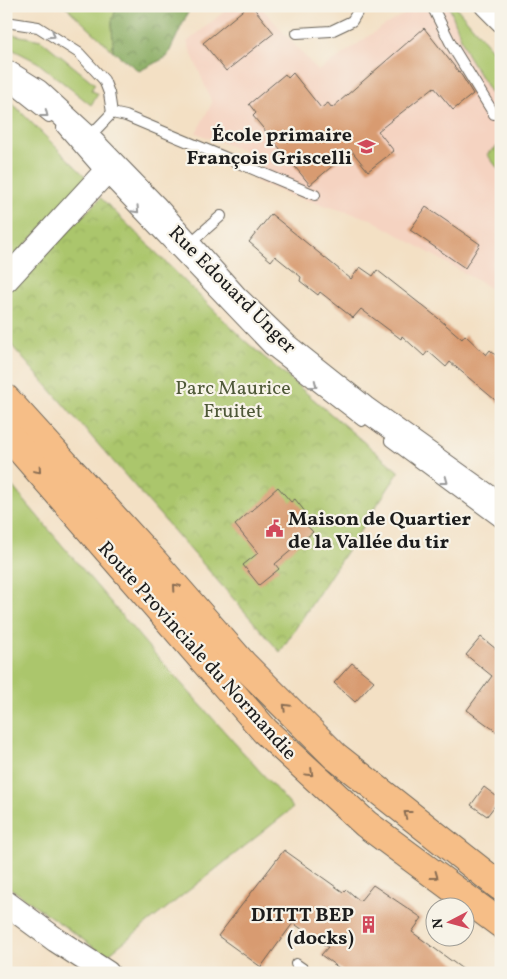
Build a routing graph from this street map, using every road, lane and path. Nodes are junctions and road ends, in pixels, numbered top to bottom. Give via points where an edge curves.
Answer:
1 (360, 6) edge
2 (432, 6) edge
3 (485, 6) edge
4 (6, 22) edge
5 (501, 22) edge
6 (297, 33) dead end
7 (6, 72) edge
8 (6, 84) edge
9 (112, 114) junction
10 (494, 114) dead end
11 (88, 138) junction
12 (107, 170) junction
13 (315, 195) dead end
14 (220, 216) dead end
15 (187, 246) junction
16 (6, 280) edge
17 (6, 399) edge
18 (368, 425) dead end
19 (6, 433) edge
20 (383, 436) dead end
21 (501, 506) edge
22 (501, 523) edge
23 (501, 887) edge
24 (6, 904) edge
25 (501, 924) edge
26 (296, 964) dead end
27 (107, 973) edge
28 (309, 973) edge

1 - 6 lane via 352,21 331,30
2 - 10 lane via 452,46
3 - 5 street
4 -> 9 lane via 38,27 79,53 104,80
7 - 11 street, Rue Edouard Unger via 38,92
8 -> 12 lane via 59,125
9 - 11 lane
9 - 13 lane via 126,116
11 - 12 street, Rue Edouard Unger
12 - 15 street, Rue Edouard Unger via 154,206
12 - 16 street
12 -> 18 lane via 269,350
14 - 15 lane
15 - 21 street, Rue Edouard Unger via 286,346 364,408
23 -> 17 highway, Route Provinciale du Normandie via 335,756 243,664
19 -> 25 highway, Route Provinciale du Normandie via 265,731 366,824
20 -> 22 lane
24 - 27 street
26 - 28 lane

